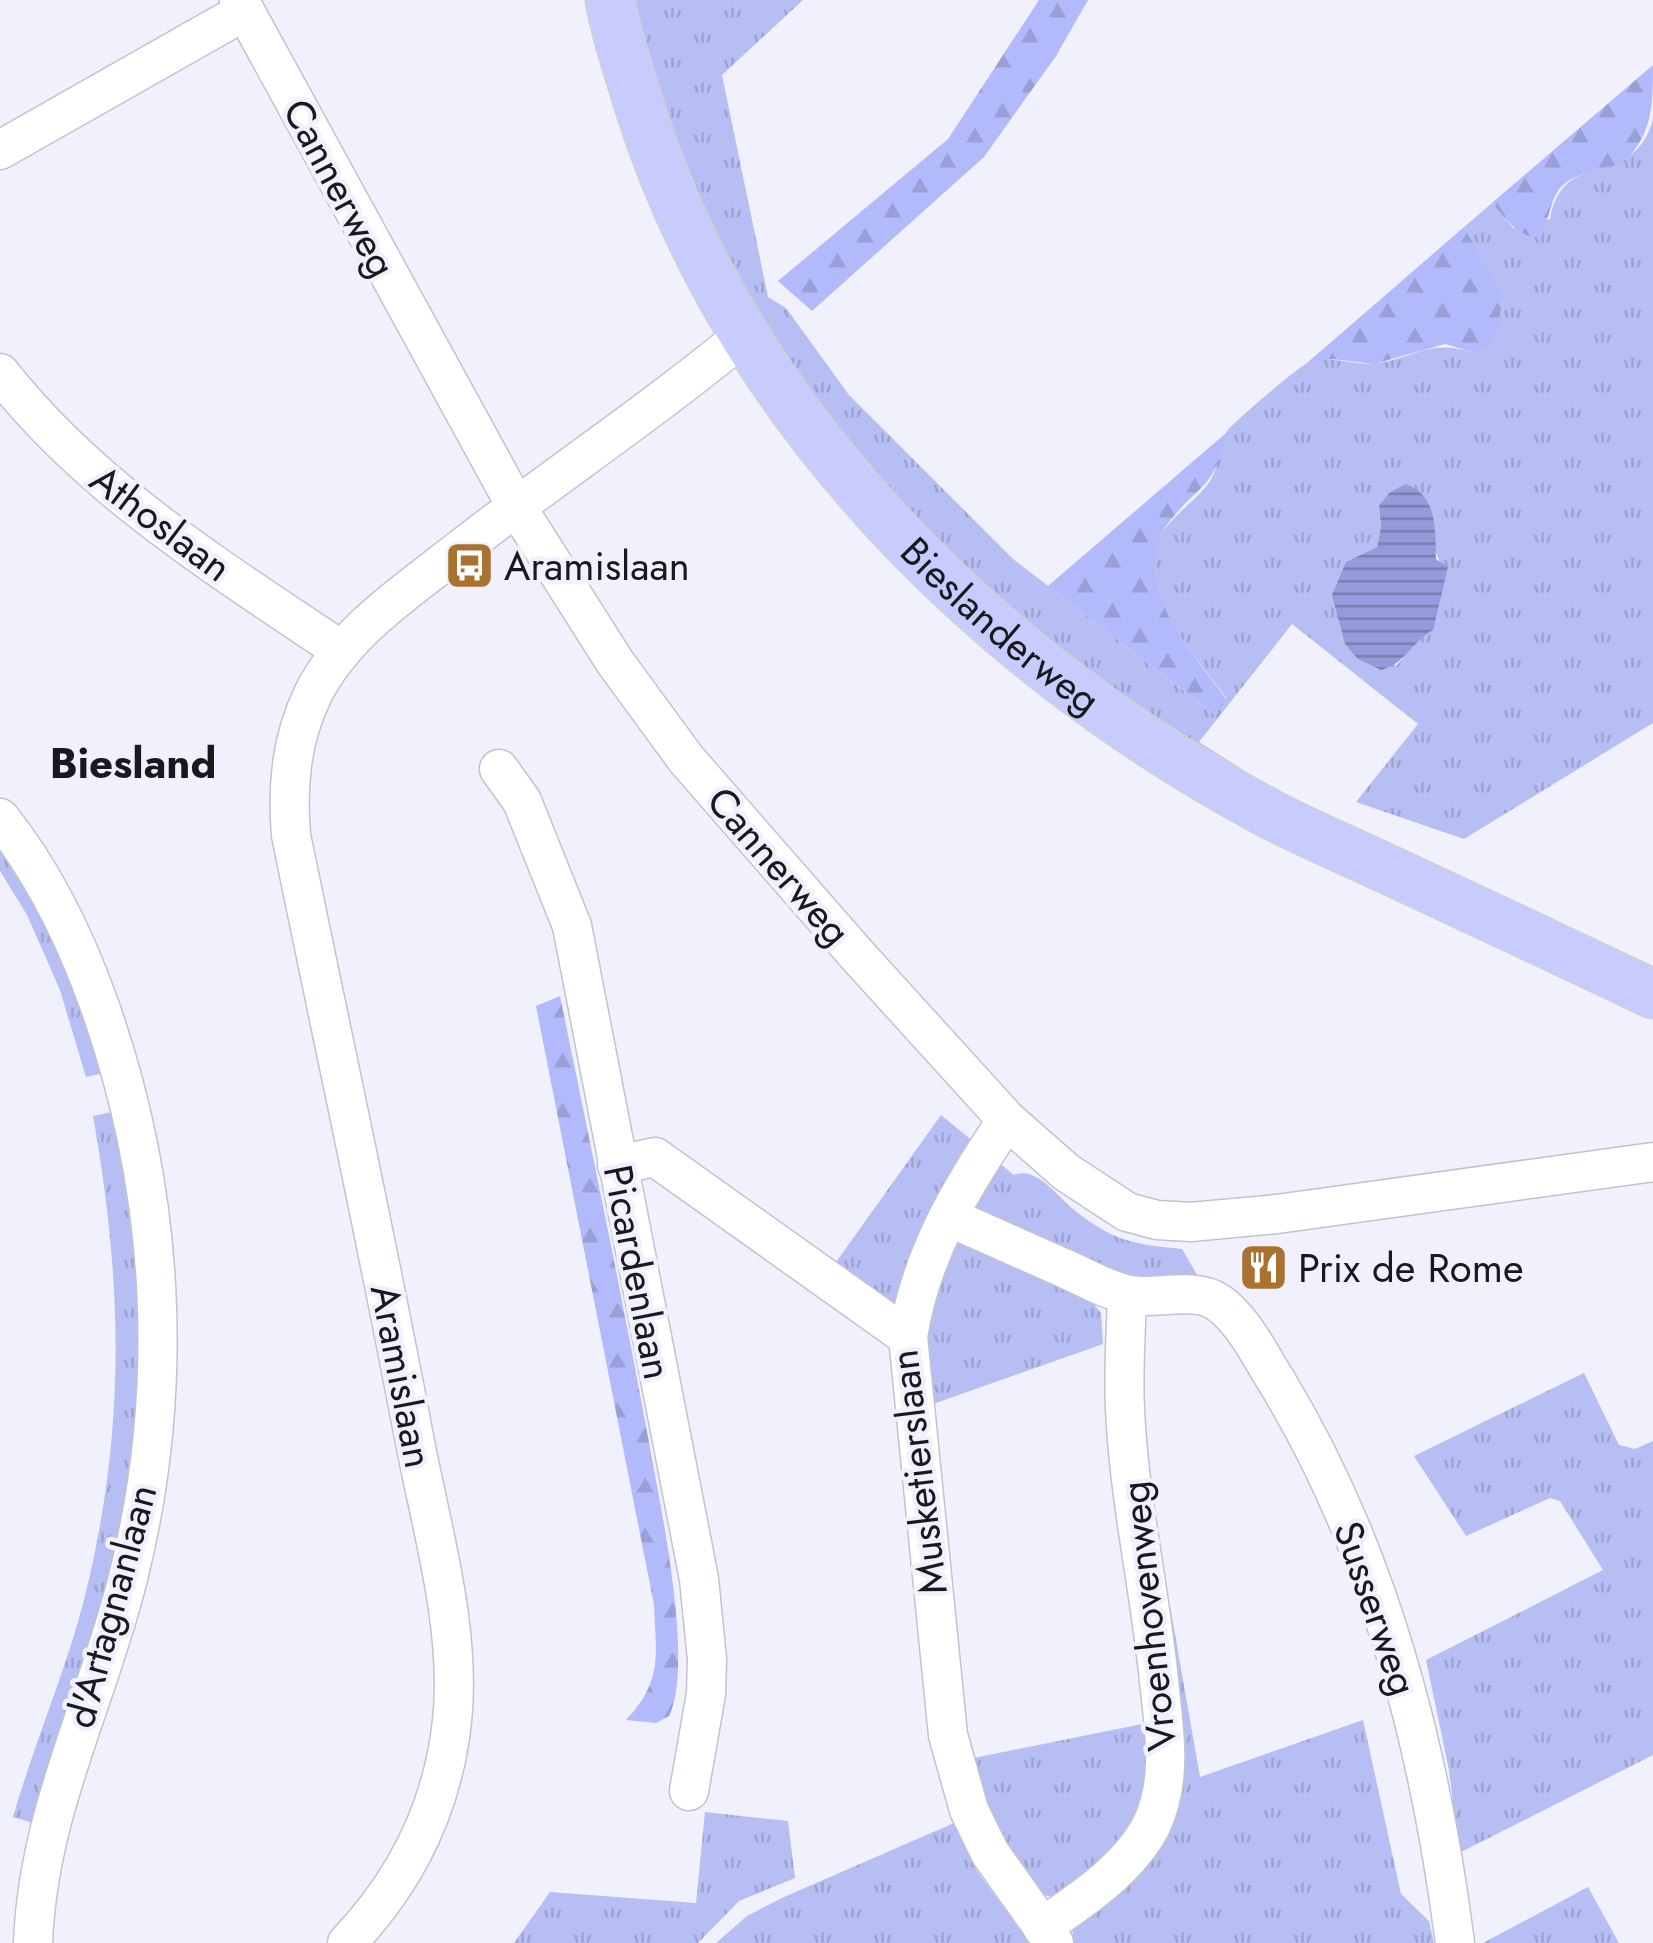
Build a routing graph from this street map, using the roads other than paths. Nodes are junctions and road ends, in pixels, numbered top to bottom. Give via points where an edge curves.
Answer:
1 (610, 0) edge
2 (242, 6) edge
3 (0, 150) edge
4 (743, 336) junction
5 (0, 373) edge
6 (516, 506) junction
7 (342, 651) junction
8 (499, 769) dead end
9 (0, 818) edge
10 (1653, 994) edge
11 (1007, 1120) junction
12 (1653, 1162) edge
13 (617, 1164) junction
14 (948, 1217) junction
15 (1126, 1295) junction
16 (908, 1336) junction
17 (689, 1791) dead end
18 (1048, 1935) edge
19 (33, 1943) edge
20 (348, 1943) edge
21 (1456, 1943) edge

1 - 4 main road, Bieslanderweg via 676,210
2 - 3 street
2 - 6 street, Cannerweg
4 - 6 street, Aramislaan
4 - 10 main road, Bieslanderweg via 818,441 912,548 1036,660 1132,730 1270,814
5 - 7 street, Athoslaan via 117,494
6 - 7 street, Aramislaan via 368,622
6 - 11 street, Cannerweg via 686,759
7 - 20 street, Aramislaan via 313,694 298,736 289,782 291,835 447,1608 454,1693 429,1818 395,1884
8 - 13 street, Picardenlaan via 522,802 572,926
9 - 19 street, d'Artagnanlaan via 66,924 126,1084 152,1226 159,1311 154,1427 140,1521 115,1624 51,1816
11 - 12 street, Cannerweg via 1106,1201 1172,1221 1278,1214
11 - 14 street
13 - 16 street, Musketierslaan via 655,1157
13 - 17 street, Picardenlaan via 699,1578 706,1694
14 - 15 street
14 - 16 street via 920,1283
15 - 18 street, Vroenhovenweg via 1125,1409 1154,1624 1165,1777 1151,1826
15 - 21 street, Susserweg via 1204,1296 1220,1303 1293,1410 1346,1515 1404,1680
16 - 18 street, Musketierslaan via 948,1735 979,1832

